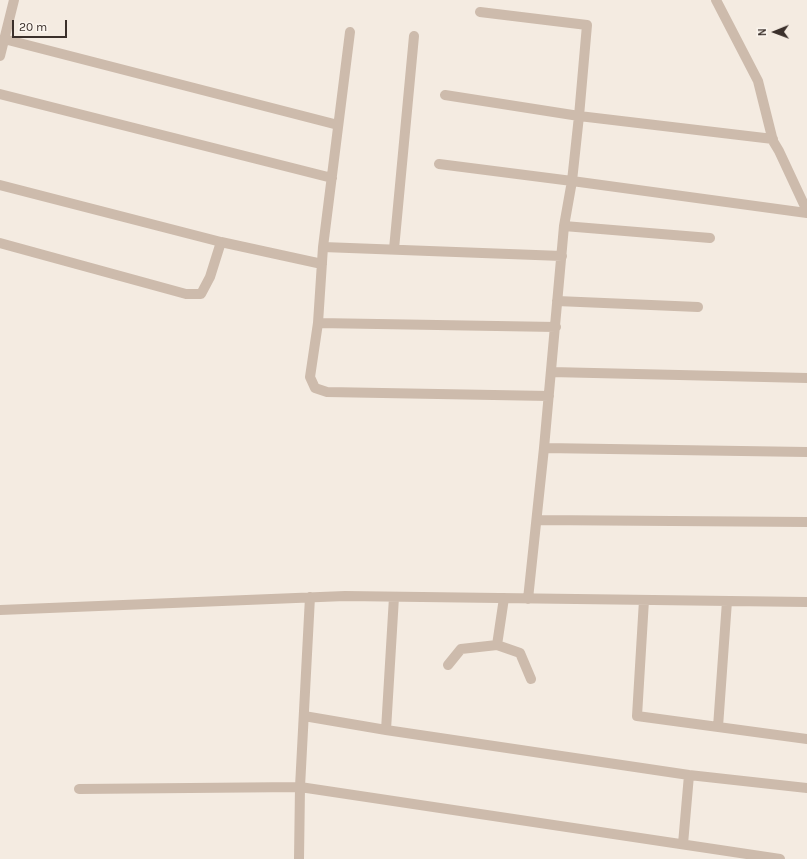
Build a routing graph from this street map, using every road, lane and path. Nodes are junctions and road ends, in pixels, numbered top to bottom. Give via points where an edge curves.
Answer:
1 (14, 0) edge
2 (716, 0) edge
3 (480, 12) dead end
4 (350, 32) dead end
5 (414, 36) dead end
6 (4, 39) junction
7 (0, 56) edge
8 (0, 94) edge
9 (445, 95) dead end
10 (578, 116) junction
11 (338, 124) junction
12 (773, 139) junction
13 (439, 164) dead end
14 (332, 178) junction
15 (572, 181) junction
16 (0, 185) edge
17 (807, 212) edge
18 (564, 226) junction
19 (710, 238) dead end
20 (221, 242) junction
21 (0, 243) edge
22 (323, 247) junction
23 (394, 249) junction
24 (562, 256) junction
25 (322, 264) junction
26 (557, 301) junction
27 (698, 307) dead end
28 (318, 323) junction
29 (556, 327) junction
30 (551, 372) junction
31 (807, 378) edge
32 (549, 396) junction
33 (544, 448) junction
34 (807, 452) edge
35 (537, 520) junction
36 (807, 522) edge
37 (310, 597) junction
38 (394, 597) junction
39 (504, 598) junction
40 (528, 599) junction
41 (644, 600) junction
42 (727, 601) junction
43 (807, 602) edge
44 (0, 610) edge
45 (497, 645) junction
46 (448, 665) dead end
47 (531, 679) dead end
48 (304, 716) junction
49 (718, 727) junction
50 (386, 730) junction
51 (807, 739) edge
52 (689, 775) junction
53 (300, 787) junction
54 (807, 788) edge
55 (79, 790) dead end
56 (683, 844) junction
57 (299, 859) edge
58 (780, 859) edge

1 - 6 street
2 - 12 street via 758,81
3 - 10 street via 587,25
4 - 11 street
5 - 23 street
6 - 7 street
6 - 11 street
8 - 14 street
9 - 10 street
10 - 12 street
10 - 15 street
11 - 14 street
12 - 17 street
13 - 15 street
14 - 22 street
15 - 17 street
15 - 18 street
16 - 20 street
18 - 19 street
18 - 24 street
20 - 21 street via 210,277 201,294 186,294
20 - 25 street
22 - 23 street
22 - 25 street
23 - 24 street
24 - 26 street
25 - 28 street
26 - 27 street
26 - 29 street
28 - 29 street
28 - 32 street via 310,377 315,388 327,392
29 - 30 street
30 - 31 street
30 - 32 street
32 - 33 street
33 - 34 street
33 - 35 street
35 - 36 street
35 - 40 street
37 - 38 street
37 - 44 street
37 - 48 street
38 - 39 street
38 - 50 street
39 - 40 street
39 - 45 street
40 - 41 street
41 - 42 street
41 - 49 street via 637,716
42 - 43 street
42 - 49 street
45 - 46 street via 461,649
45 - 47 street via 520,653
48 - 50 street
48 - 53 street
49 - 51 street
50 - 52 street
52 - 54 street
52 - 56 street
53 - 55 street
53 - 56 street
53 - 57 street
56 - 58 street

